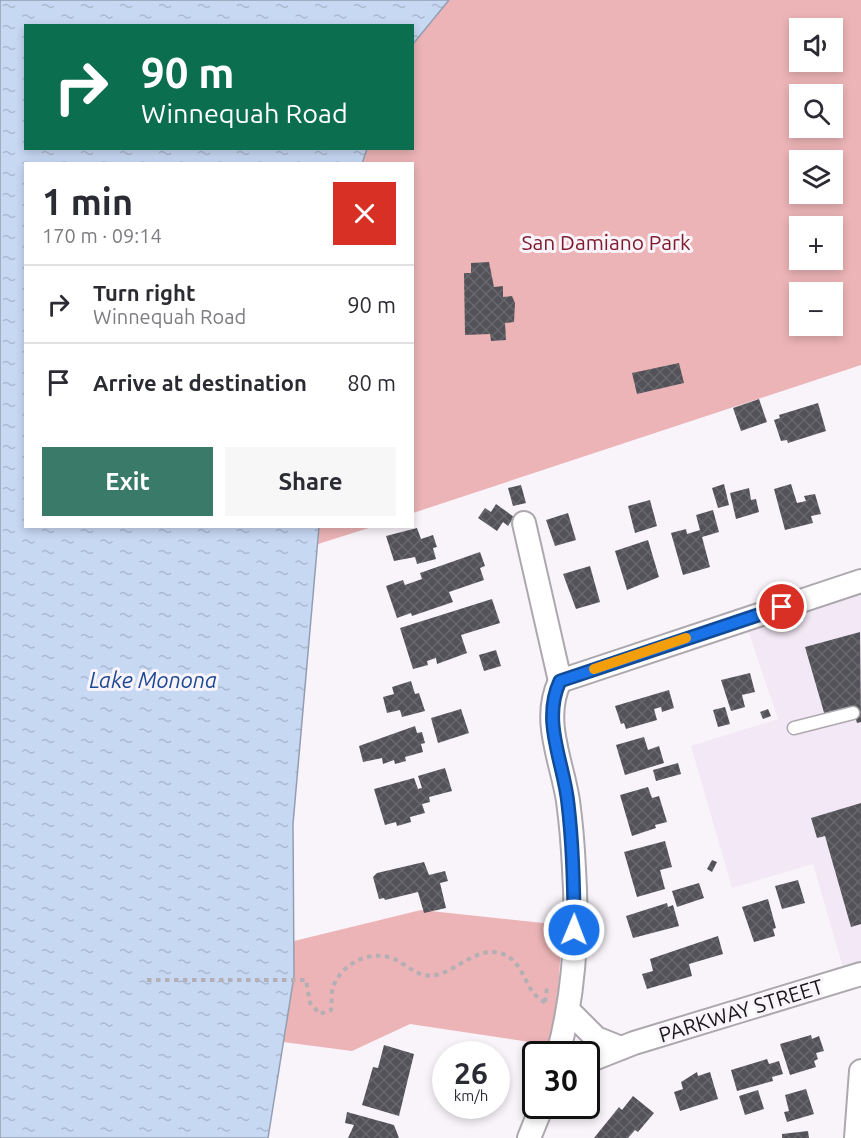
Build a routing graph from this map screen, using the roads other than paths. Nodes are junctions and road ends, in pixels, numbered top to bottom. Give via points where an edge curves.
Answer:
1 (524, 523) dead end
2 (861, 581) edge
3 (560, 681) junction
4 (853, 713) dead end
5 (794, 728) dead end
6 (861, 974) edge
7 (568, 1010) junction
8 (561, 1041) edge
9 (621, 1048) junction
10 (600, 1056) edge
11 (861, 1071) edge
12 (537, 1119) edge
13 (529, 1138) edge
14 (856, 1138) edge

1 - 3 street
2 - 3 street
3 - 7 street via 554,693 552,727 568,800 574,871 573,969
4 - 5 lane
6 - 9 street, PARKWAY STREET
7 - 8 street
7 - 9 street via 596,1038
9 - 10 street, PARKWAY STREET
11 - 14 street
12 - 13 street

